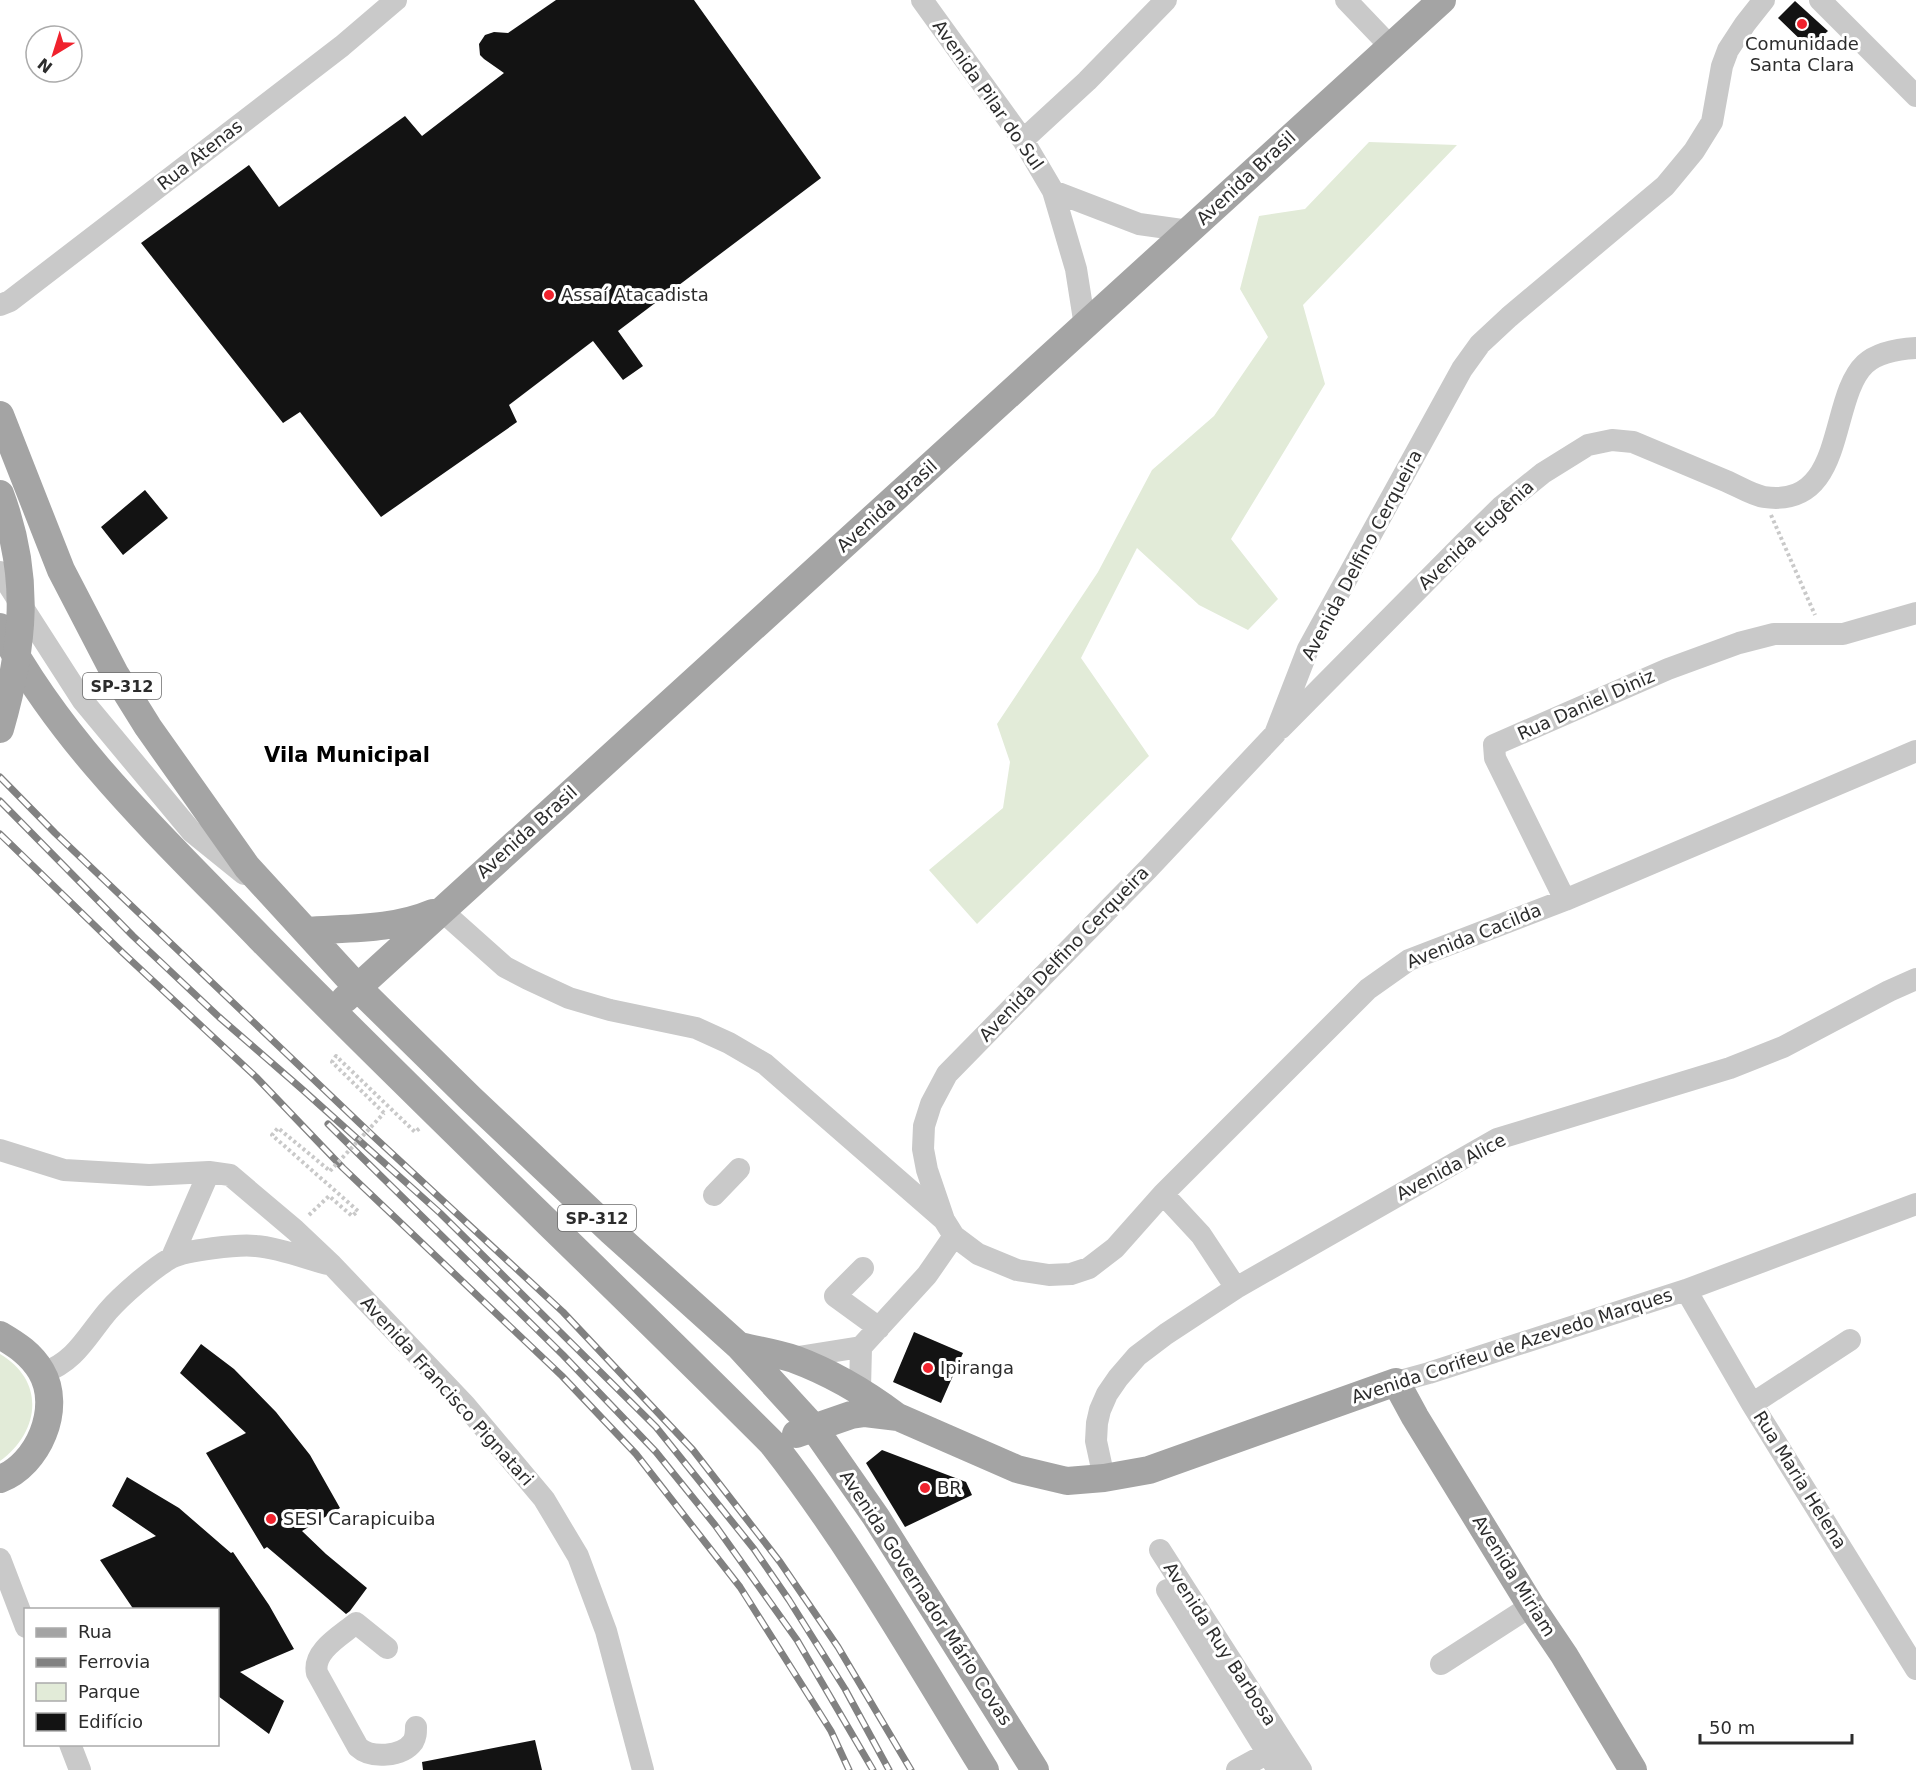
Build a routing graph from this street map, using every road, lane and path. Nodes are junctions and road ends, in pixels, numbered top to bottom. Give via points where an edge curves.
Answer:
1 (396, 0) edge
2 (921, 0) edge
3 (1166, 0) edge
4 (1346, 0) edge
5 (1442, 0) edge
6 (1764, 0) edge
7 (1820, 0) edge
8 (1390, 46) junction
9 (1916, 96) edge
10 (1023, 140) junction
11 (1053, 191) junction
12 (1189, 231) junction
13 (0, 305) edge
14 (1086, 326) junction
15 (1916, 348) edge
16 (0, 415) edge
17 (0, 494) edge
18 (1763, 497) junction
19 (0, 572) edge
20 (0, 590) edge
21 (24, 608) junction
22 (1916, 614) edge
23 (0, 627) edge
24 (1834, 635) junction
25 (0, 729) edge
26 (1275, 734) junction
27 (1916, 751) edge
28 (1565, 900) junction
29 (281, 904) junction
30 (441, 910) junction
31 (306, 931) junction
32 (1916, 979) edge
33 (358, 988) junction
34 (332, 1011) junction
35 (384, 1113) dead end
36 (0, 1150) edge
37 (739, 1168) dead end
38 (209, 1172) junction
39 (1162, 1194) junction
40 (714, 1195) dead end
41 (1916, 1203) edge
42 (949, 1228) junction
43 (295, 1230) junction
44 (172, 1257) junction
45 (332, 1265) junction
46 (863, 1268) dead end
47 (1236, 1288) junction
48 (1686, 1290) junction
49 (879, 1328) junction
50 (0, 1335) edge
51 (1850, 1340) dead end
52 (739, 1346) junction
53 (861, 1347) junction
54 (792, 1358) junction
55 (43, 1373) junction
56 (1396, 1382) junction
57 (860, 1389) junction
58 (1752, 1404) junction
59 (898, 1417) junction
60 (814, 1428) junction
61 (772, 1443) junction
62 (1104, 1478) junction
63 (0, 1479) edge
64 (0, 1559) edge
65 (1531, 1606) junction
66 (24, 1622) edge
67 (387, 1648) dead end
68 (1441, 1664) dead end
69 (1916, 1669) edge
70 (416, 1727) dead end
71 (71, 1746) edge
72 (1273, 1761) edge
73 (80, 1770) edge
74 (643, 1770) edge
75 (985, 1770) edge
76 (1035, 1770) edge
77 (1237, 1770) edge
78 (1301, 1770) edge
79 (1634, 1770) edge

1 - 13 street, Rua Atenas via 342,46
2 - 10 street, Avenida Pilar do Sul
3 - 10 street
4 - 8 street
5 - 8 main road, Avenida Brasil
6 - 26 street, Avenida Delfino Cerqueira via 1728,50 1712,122 1694,151 1665,186 1480,344 1462,369 1308,649
7 - 9 street
8 - 12 main road, Avenida Brasil
10 - 11 street, Avenida Pilar do Sul
11 - 12 street via 1139,224
11 - 14 street, Avenida Pilar do Sul via 1076,269
12 - 14 main road, Avenida Brasil
14 - 30 main road, Avenida Brasil
15 - 18 street, Avenida Eugênia via 1878,355 1859,371 1831,454 1810,485 1787,497
16 - 29 main road, SP-312 via 62,570 115,674 194,795 247,867
17 - 25 main road, bridge via 18,556 22,589 17,663
18 - 24 path
18 - 26 street, Avenida Eugênia via 1633,442 1612,440 1588,445 1543,472 1502,506
19 - 21 street
20 - 21 street
21 - 29 street via 83,701 192,832
22 - 24 street
23 - 34 main road, SP-312 via 53,713 102,772
24 - 28 street, Rua Daniel Diniz via 1774,634 1739,643 1668,669 1494,746 1495,758
26 - 42 street, Avenida Delfino Cerqueira via 947,1074 931,1104 924,1126 923,1149
27 - 28 street, Avenida Cacilda
28 - 39 street, Avenida Cacilda via 1409,960 1382,978
29 - 31 main road, SP-312
30 - 31 main road via 389,926
30 - 33 main road, Avenida Brasil
30 - 42 street, Avenida Cacilda via 505,967 528,979 569,998 610,1010 696,1028 765,1064
31 - 33 main road, SP-312
32 - 47 street, Avenida Alice via 1783,1047 1730,1068 1497,1139
33 - 34 main road, Avenida Brasil
33 - 52 main road, SP-312 via 610,1231
34 - 61 main road, SP-312
35 - 43 path, bridge via 330,1171 278,1128 272,1136 358,1210 352,1216 329,1196
36 - 38 street, Avenida Francisco Pignatari via 64,1170 149,1175
37 - 40 street
38 - 43 street, Avenida Francisco Pignatari via 230,1174
38 - 44 street
39 - 42 street, Avenida Cacilda via 1115,1248 1089,1268 1071,1274 1032,1273 1005,1266 978,1254
39 - 47 street via 1201,1235
41 - 48 street, Avenida Corifeu de Azevedo Marques
42 - 49 street via 927,1275
43 - 45 street, Avenida Francisco Pignatari
44 - 45 street via 223,1247 256,1246
44 - 55 street via 109,1310 73,1356
45 - 74 street, Avenida Francisco Pignatari via 465,1405 544,1499 578,1556 606,1631
46 - 49 street via 835,1296
47 - 62 street, Avenida Alice via 1137,1356 1118,1378 1107,1394 1097,1423 1096,1441
48 - 56 street, Avenida Corifeu de Azevedo Marques
48 - 58 street, Rua Maria Helena
49 - 53 street
50 - 55 main road via 30,1356
51 - 58 street
52 - 54 main road
52 - 60 main road, SP-312
53 - 54 street
53 - 57 street
54 - 57 main road
55 - 63 main road via 48,1391 45,1429 25,1465
56 - 62 main road, Avenida Corifeu de Azevedo Marques via 1149,1470
56 - 65 main road, Avenida Miriam
57 - 59 main road
58 - 69 street, Rua Maria Helena
59 - 60 main road via 865,1413
59 - 62 main road via 1017,1469 1067,1481
60 - 61 main road
60 - 76 main road, Avenida Governador Mário Covas / SP-312 via 876,1517
61 - 75 main road, SP-312 via 846,1546
64 - 66 street
65 - 68 street
65 - 79 main road, Avenida Miriam
67 - 70 street via 356,1623 316,1660 317,1672 363,1752 374,1755 401,1751 411,1744
71 - 73 street
72 - 77 street
72 - 78 street, Avenida Ruy Barbosa via 1156,1570 1160,1550

